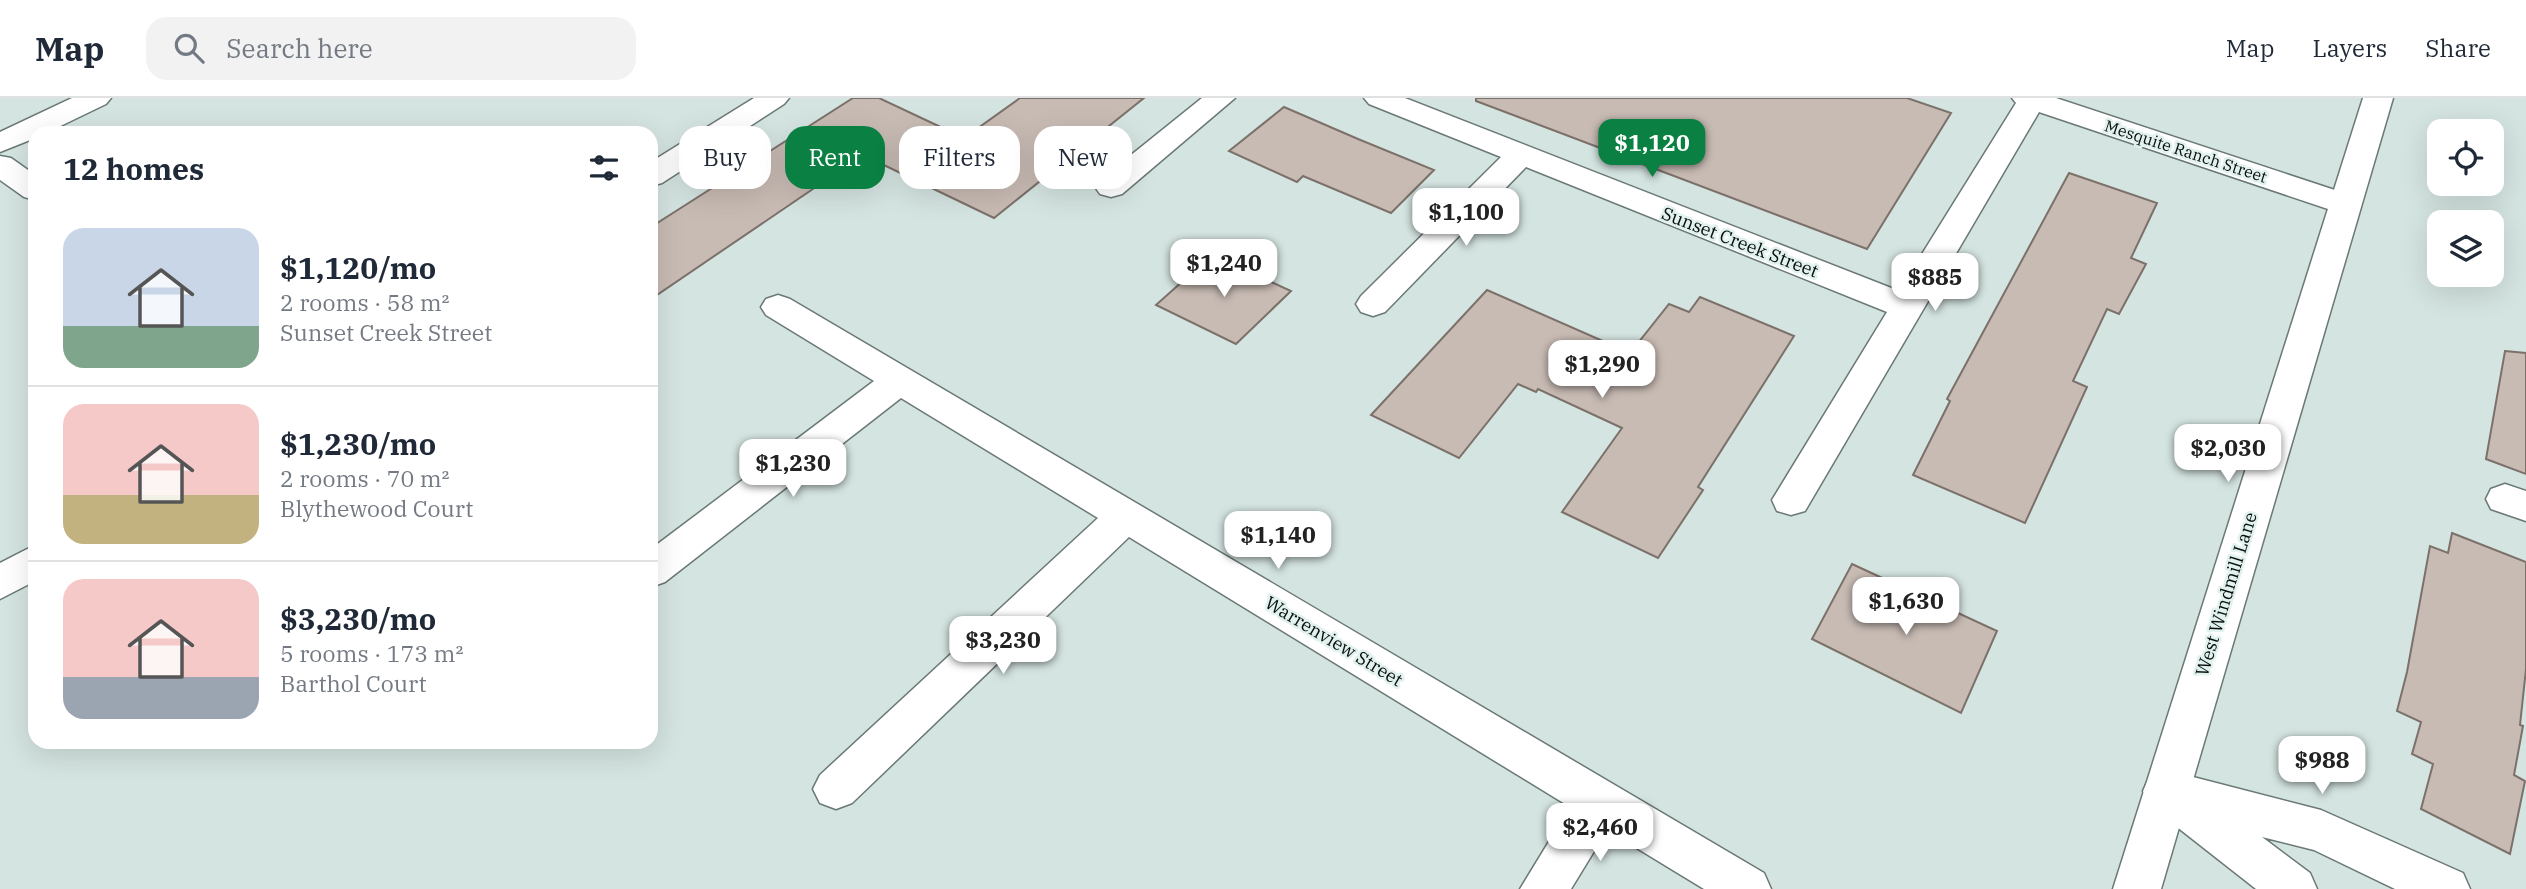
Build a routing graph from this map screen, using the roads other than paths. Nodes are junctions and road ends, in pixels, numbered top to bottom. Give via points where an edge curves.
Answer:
1 (96, 98) edge
2 (774, 98) edge
3 (1220, 98) edge
4 (1379, 98) edge
5 (2031, 98) edge
6 (2378, 98) edge
7 (36, 126) edge
8 (28, 130) edge
9 (0, 143) edge
10 (1521, 155) junction
11 (0, 165) edge
12 (1132, 170) edge
13 (658, 172) edge
14 (28, 185) edge
15 (2345, 204) junction
16 (1373, 304) dead end
17 (778, 307) dead end
18 (1907, 307) junction
19 (900, 380) junction
20 (1791, 500) dead end
21 (1126, 516) junction
22 (28, 565) edge
23 (658, 566) edge
24 (0, 583) edge
25 (836, 789) dead end
26 (2166, 792) junction
27 (1600, 801) junction
28 (1544, 889) edge
29 (1747, 889) edge
30 (2137, 889) edge
31 (2293, 889) edge
32 (2446, 889) edge

1 - 7 street
2 - 13 street
3 - 12 street
4 - 10 street, Sunset Creek Street
5 - 15 street, Mesquite Ranch Street
5 - 18 street
6 - 15 street, West Windmill Lane
8 - 9 street
10 - 16 street
10 - 18 street, Sunset Creek Street
11 - 14 street
15 - 26 street, West Windmill Lane
17 - 19 street, Warrenview Street
18 - 20 street
19 - 21 street, Warrenview Street
19 - 23 street
21 - 25 street
21 - 27 street, Warrenview Street
22 - 24 street
26 - 30 street, West Windmill Lane
26 - 31 street
26 - 32 street via 2321,831
27 - 28 street
27 - 29 street, Warrenview Street

